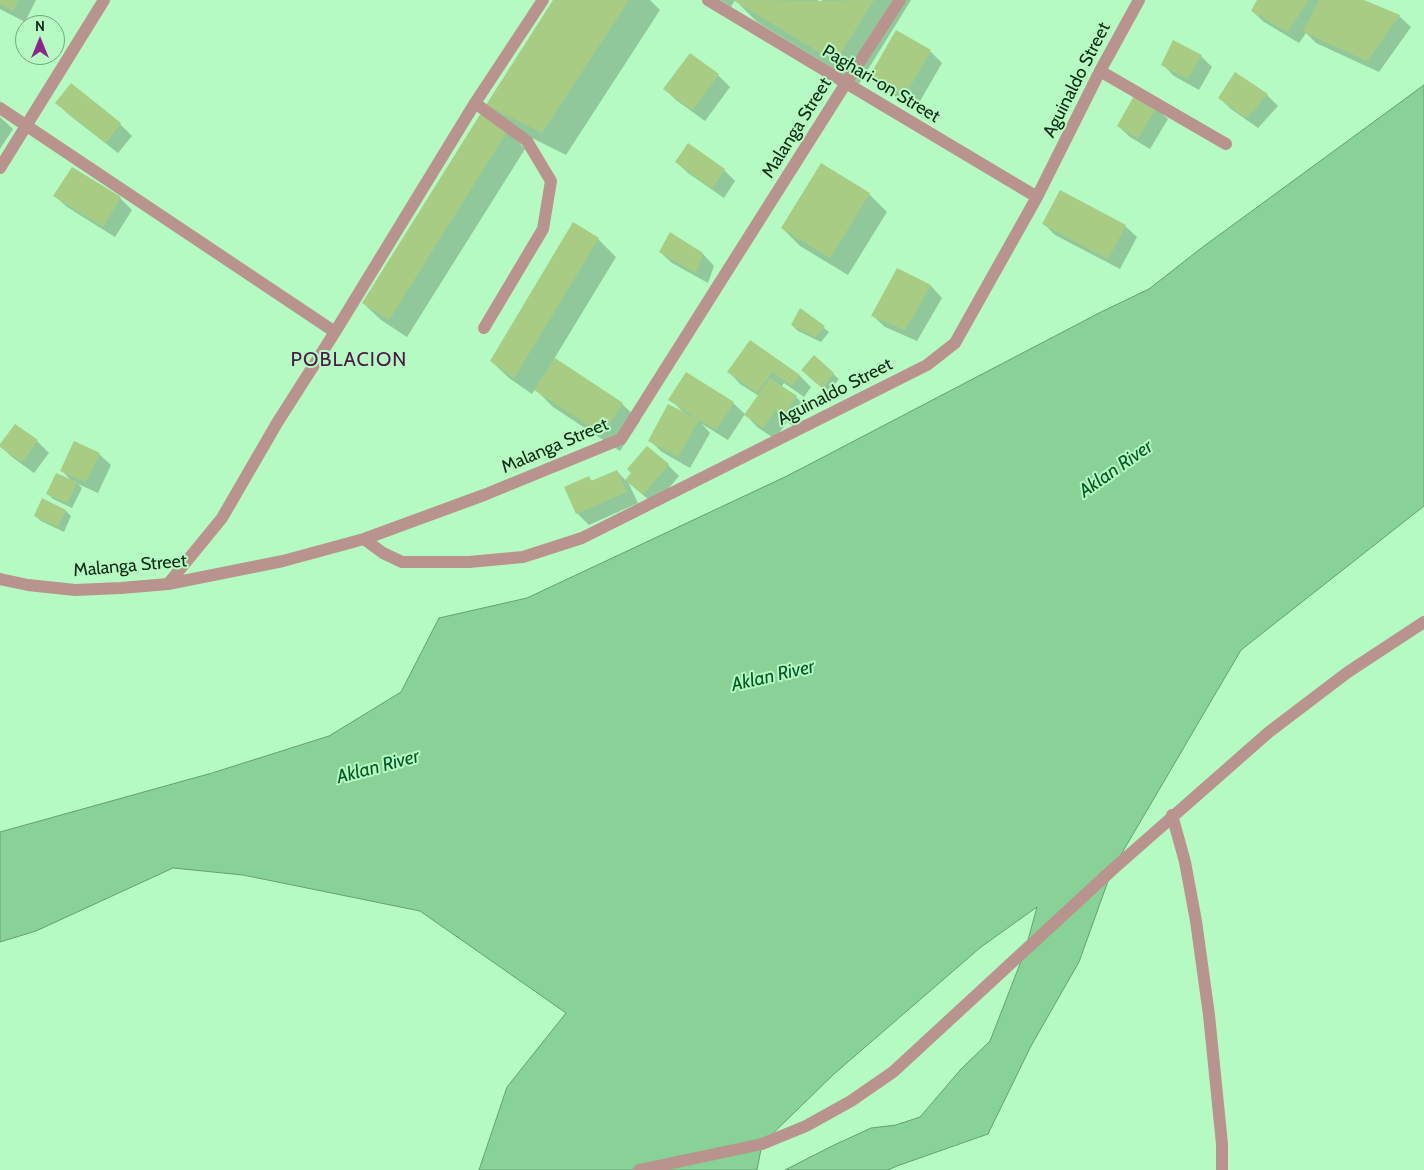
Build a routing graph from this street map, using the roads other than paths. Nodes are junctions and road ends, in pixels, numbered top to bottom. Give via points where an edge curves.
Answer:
1 (104, 0) edge
2 (543, 0) edge
3 (900, 0) edge
4 (1139, 0) edge
5 (711, 1) edge
6 (1100, 71) junction
7 (846, 83) junction
8 (475, 103) junction
9 (0, 108) edge
10 (27, 125) junction
11 (1226, 144) dead end
12 (0, 168) edge
13 (1037, 196) junction
14 (484, 328) dead end
15 (335, 332) junction
16 (364, 539) junction
17 (0, 579) edge
18 (168, 584) junction
19 (1424, 622) edge
20 (1172, 815) junction
21 (639, 1170) edge
22 (1222, 1170) edge

1 - 10 street
2 - 8 street
3 - 7 street, Malanga Street
4 - 6 street, Aguinaldo Street
5 - 7 street, Paghari-on Street
6 - 11 street
6 - 13 street, Aguinaldo Street
7 - 13 street, Paghari-on Street
7 - 16 street, Malanga Street via 621,439
8 - 14 street via 527,141 551,180 543,229
8 - 15 street
9 - 10 street
10 - 12 street
10 - 15 street
13 - 16 street, Aguinaldo Street via 955,343 927,365 582,538 523,556 469,562 402,562
15 - 18 street via 222,518
16 - 18 street, Malanga Street via 283,561
17 - 18 street, Malanga Street via 75,590
19 - 20 street via 1348,672 1269,732
20 - 21 street via 893,1072 851,1101 806,1126 762,1144
20 - 22 street via 1185,862 1209,1015

